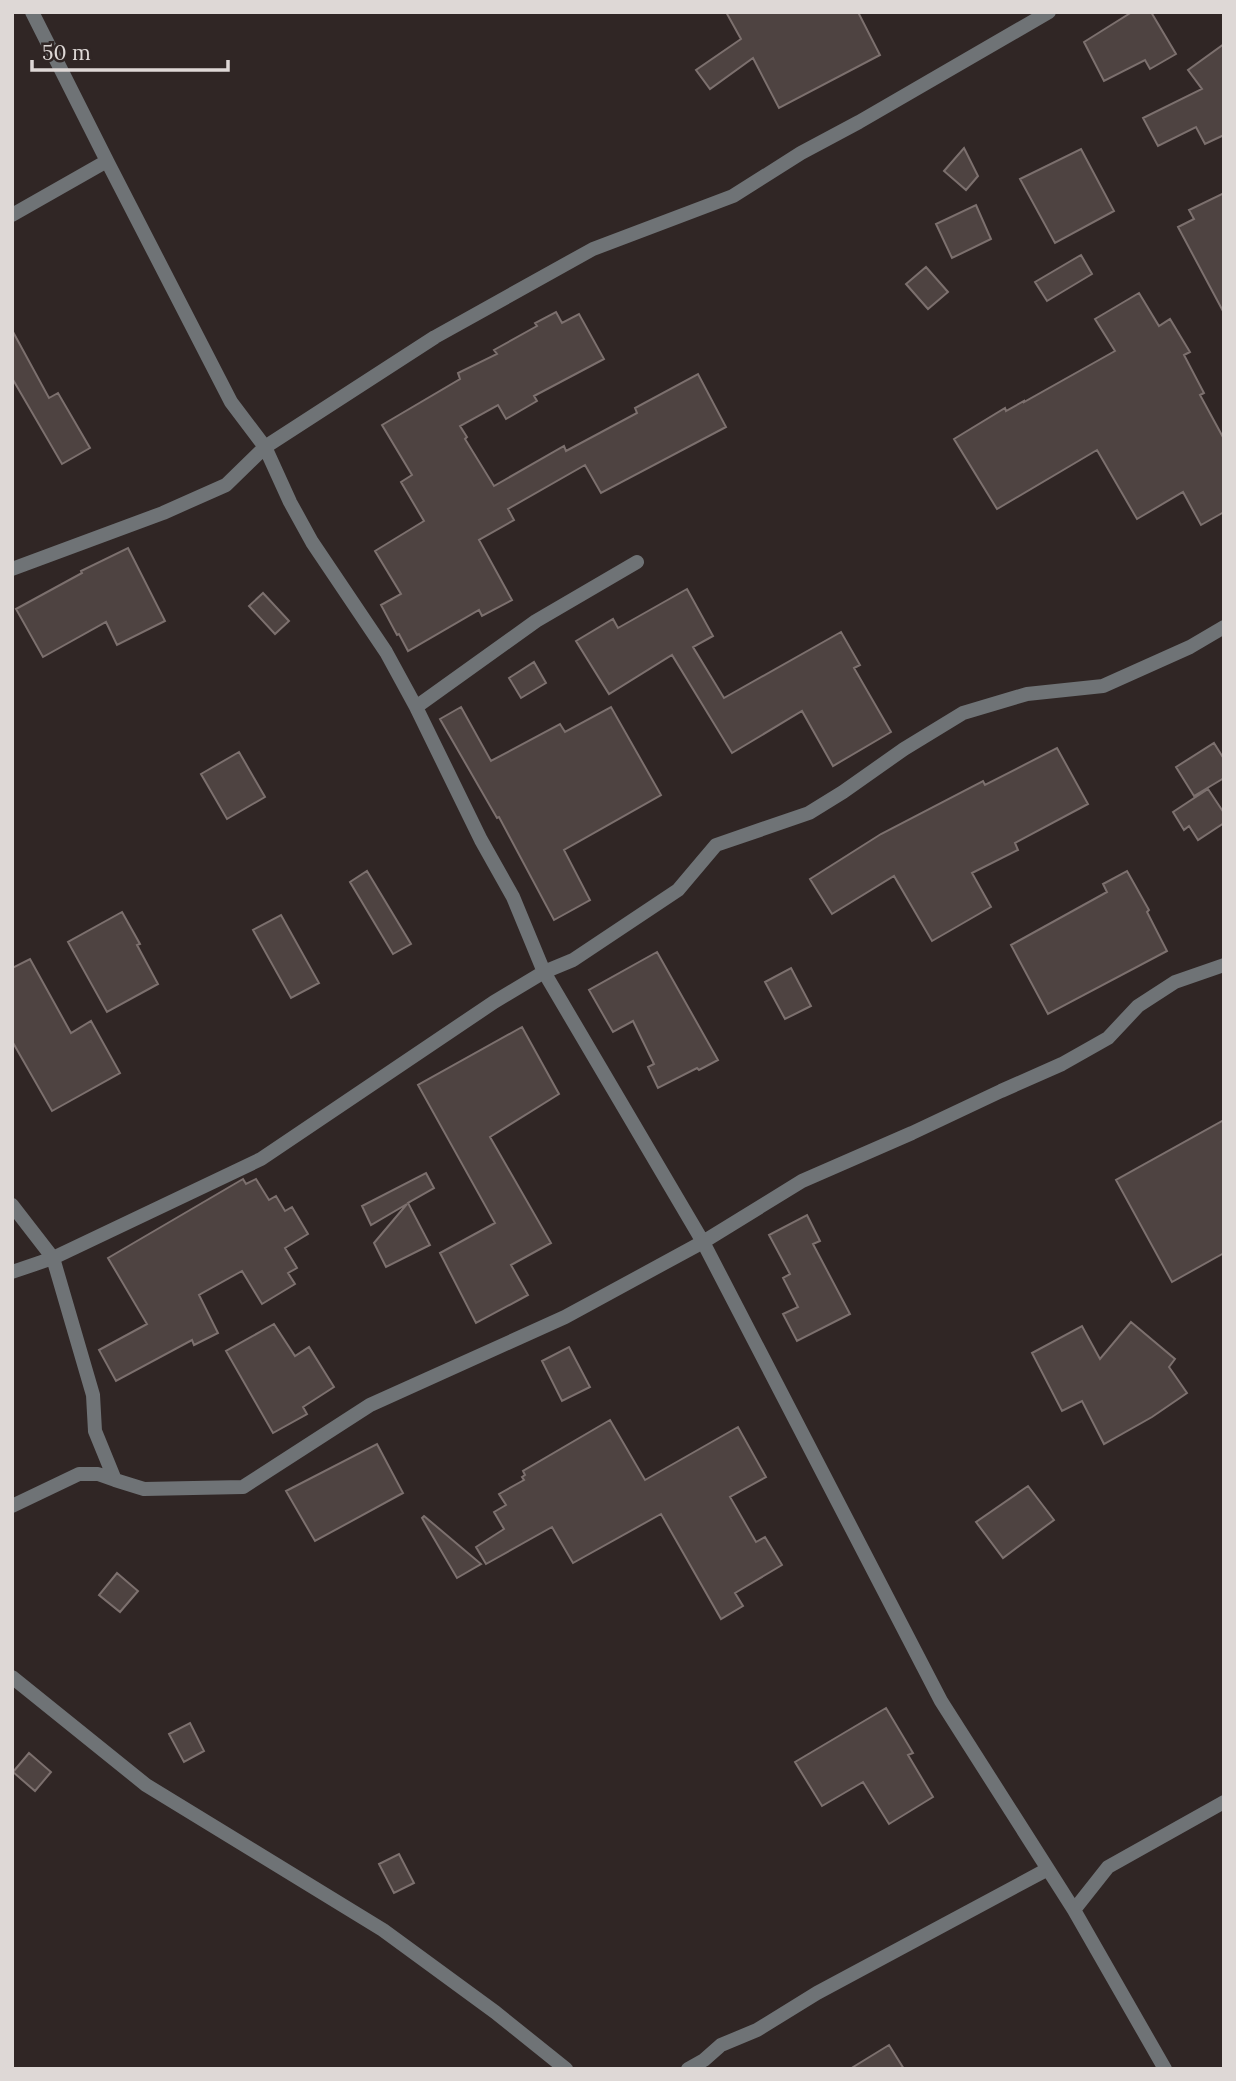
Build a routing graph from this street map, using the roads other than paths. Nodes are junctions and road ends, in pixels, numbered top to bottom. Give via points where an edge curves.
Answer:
1 (32, 12) edge
2 (1049, 12) edge
3 (107, 161) junction
4 (12, 215) edge
5 (265, 447) junction
6 (637, 562) dead end
7 (12, 569) edge
8 (1224, 627) edge
9 (416, 707) junction
10 (1224, 965) edge
11 (544, 972) junction
12 (12, 1205) edge
13 (703, 1242) junction
14 (53, 1258) junction
15 (12, 1272) edge
16 (116, 1480) junction
17 (12, 1506) edge
18 (12, 1677) edge
19 (1224, 1802) edge
20 (1048, 1869) junction
21 (1074, 1910) junction
22 (566, 2069) edge
23 (688, 2069) edge
24 (1165, 2069) edge

1 - 3 street
2 - 5 street via 733,196 593,249 435,337
3 - 4 street
3 - 5 street via 231,402
5 - 7 street via 226,485
5 - 9 street via 312,542 386,652
6 - 9 street via 536,621
8 - 11 street via 1103,686 1027,694 963,713 808,813 716,845 678,890 573,960
9 - 11 street via 513,897
10 - 13 street via 1174,982 1138,1006 1108,1038 1062,1064 802,1181
11 - 13 street
11 - 14 street via 261,1159
12 - 14 street
13 - 16 street via 565,1317 370,1405 243,1487 144,1489
13 - 20 street via 941,1701
14 - 15 street
14 - 16 street via 93,1395 95,1430
16 - 17 street via 79,1474
18 - 22 street via 146,1785 383,1930
19 - 21 street via 1108,1867
20 - 21 street
20 - 23 street via 757,2030 720,2045
21 - 24 street

